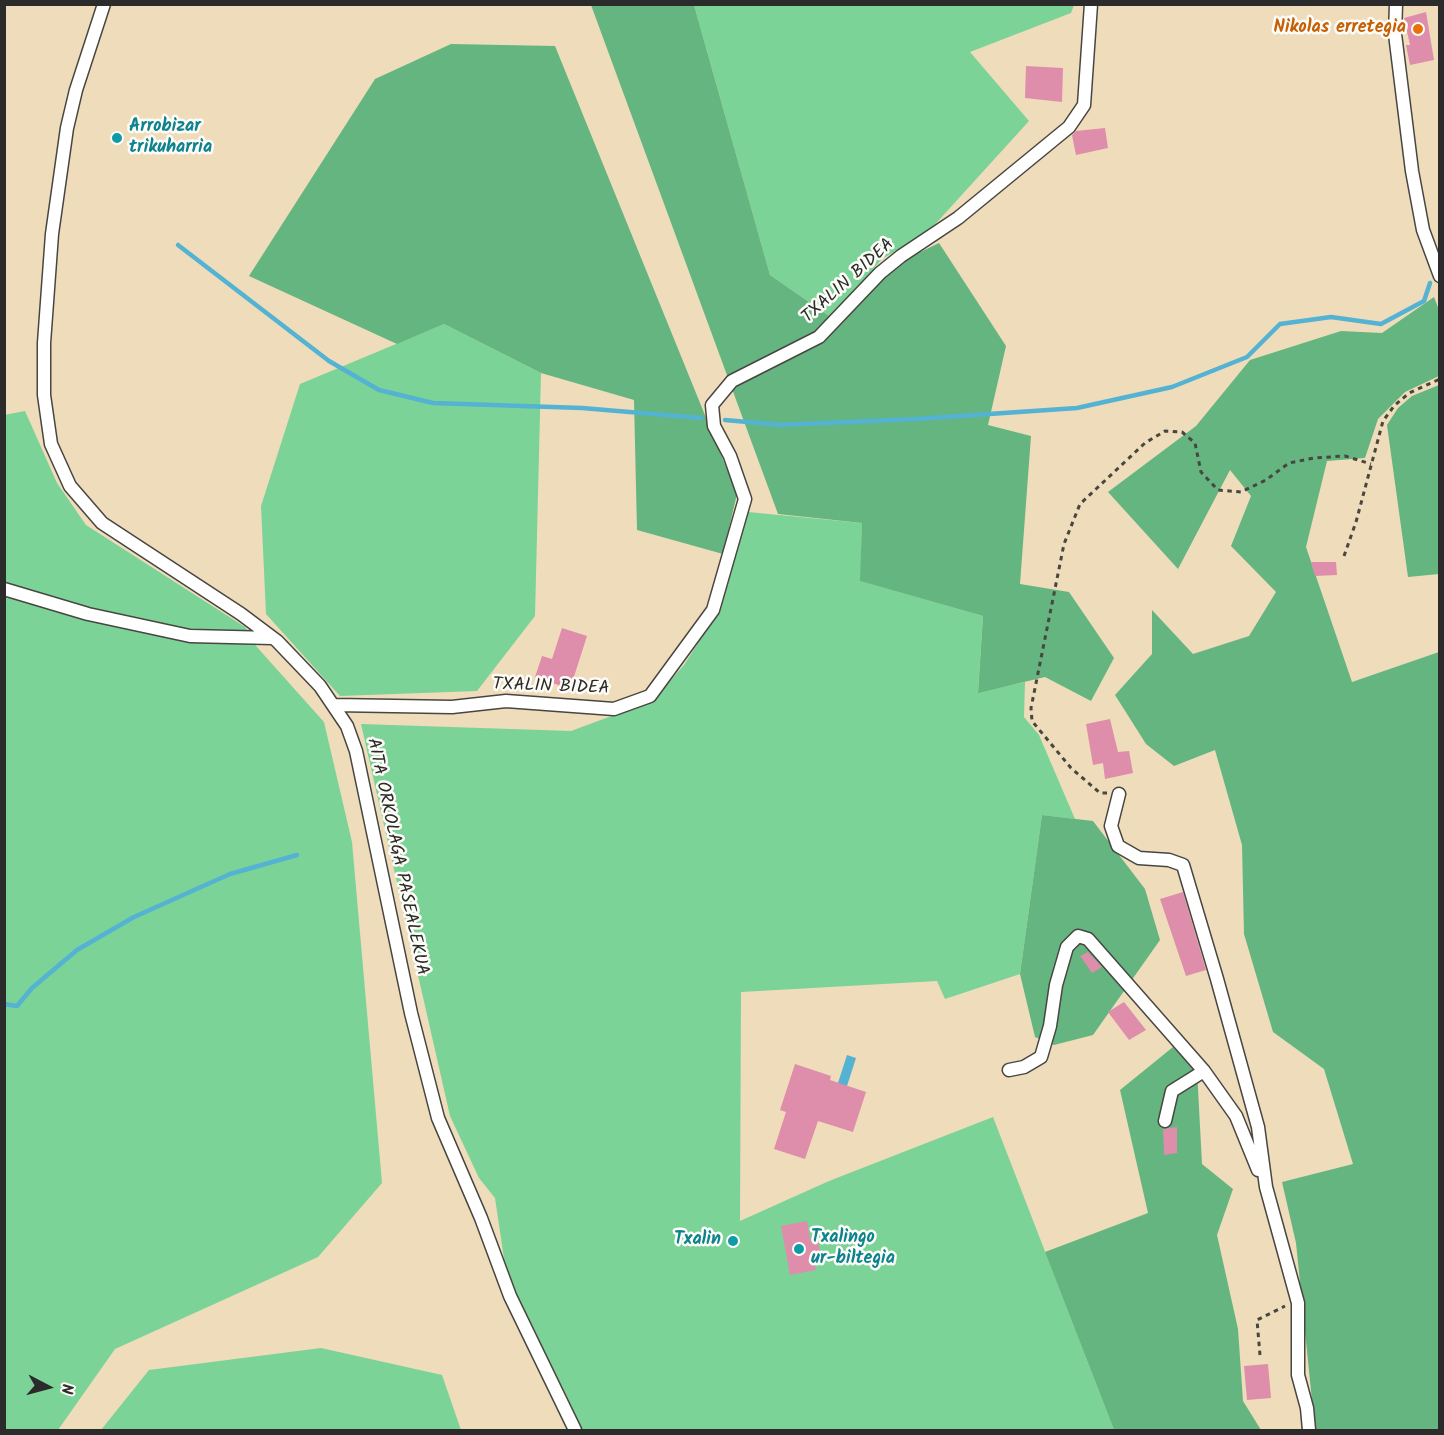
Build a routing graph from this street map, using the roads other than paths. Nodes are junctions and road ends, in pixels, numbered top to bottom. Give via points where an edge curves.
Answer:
1 (104, 4) edge
2 (1396, 4) edge
3 (1089, 8) edge
4 (1440, 276) edge
5 (4, 589) edge
6 (273, 638) junction
7 (335, 705) junction
8 (1119, 794) road end
9 (1009, 1070) dead end
10 (1204, 1071) junction
11 (1165, 1121) dead end
12 (1266, 1187) junction
13 (575, 1431) edge
14 (1309, 1431) edge

1 - 6 street, AITA ORKOLAGA PASEALEKUA via 69,118 52,234 44,374 51,444 70,486 102,523
2 - 4 street via 1395,34 1412,171 1424,230
3 - 7 street, TXALIN BIDEA via 1084,105 1069,127 958,218 887,268 819,337 732,381 712,405 714,426 730,456 745,499 713,610 650,696 614,709 506,701 452,707
5 - 6 street via 88,615 190,636
6 - 7 street, AITA ORKOLAGA PASEALEKUA via 303,666
7 - 13 street, AITA ORKOLAGA PASEALEKUA via 356,751 411,1013 438,1118 510,1296
8 - 12 street via 1112,826 1119,846 1139,858 1183,865 1258,1127
9 - 10 street via 1041,1057 1067,947 1078,936 1088,939
10 - 11 street via 1172,1091
10 - 12 street via 1236,1116
12 - 14 street via 1298,1303 1298,1375

